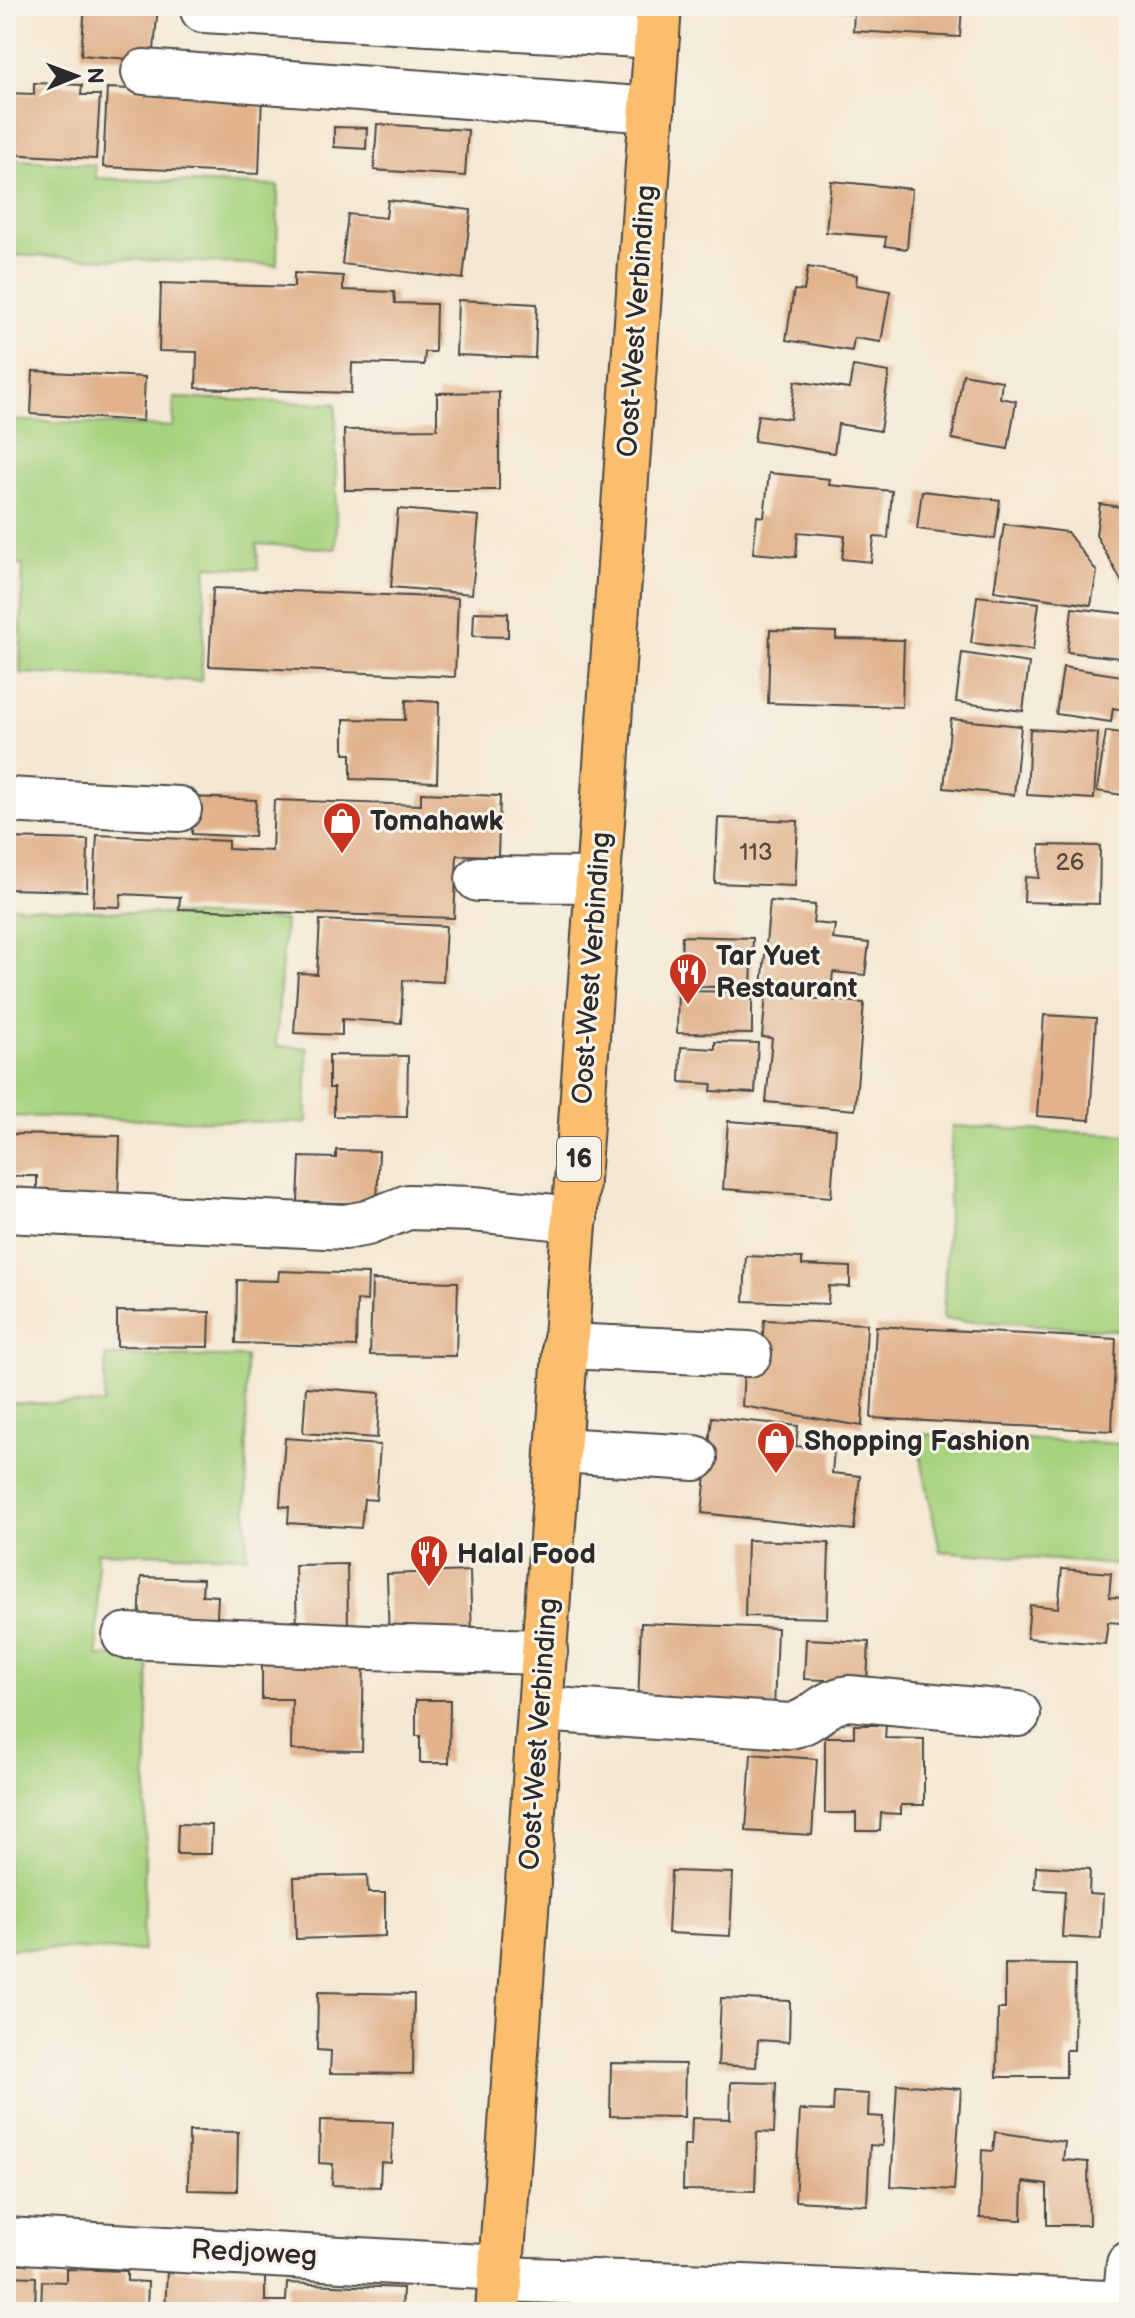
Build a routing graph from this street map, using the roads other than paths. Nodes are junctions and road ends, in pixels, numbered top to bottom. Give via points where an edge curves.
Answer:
1 (203, 10) dead end
2 (658, 21) edge
3 (144, 72) dead end
4 (652, 110) junction
5 (6, 800) edge
6 (179, 809) dead end
7 (478, 879) dead end
8 (598, 880) junction
9 (6, 1210) edge
10 (575, 1219) junction
11 (565, 1346) junction
12 (749, 1354) dead end
13 (559, 1450) junction
14 (695, 1458) dead end
15 (125, 1636) dead end
16 (545, 1652) junction
17 (540, 1709) junction
18 (1018, 1714) dead end
19 (6, 2240) edge
20 (500, 2286) edge
21 (1128, 2291) edge
22 (603, 2297) edge
23 (744, 2299) edge

1 - 2 street
2 - 4 main road, Oost-West Verbinding / 16
3 - 4 street
4 - 8 main road, Oost-West Verbinding / 16
5 - 6 street
7 - 8 street
8 - 10 main road, Oost-West Verbinding / 16
9 - 10 street via 345,1227 408,1207
10 - 11 main road, Oost-West Verbinding / 16
11 - 12 street
11 - 13 main road, Oost-West Verbinding / 16
13 - 14 street
13 - 16 main road, Oost-West Verbinding / 16
15 - 16 street
16 - 17 main road, Oost-West Verbinding / 16
17 - 18 street via 790,1726 802,1724 834,1700 849,1698
17 - 20 main road, Oost-West Verbinding / 16
19 - 20 street, Redjoweg
20 - 22 street, Redjoweg
21 - 23 street, Redjoweg
22 - 23 street, Redjoweg

